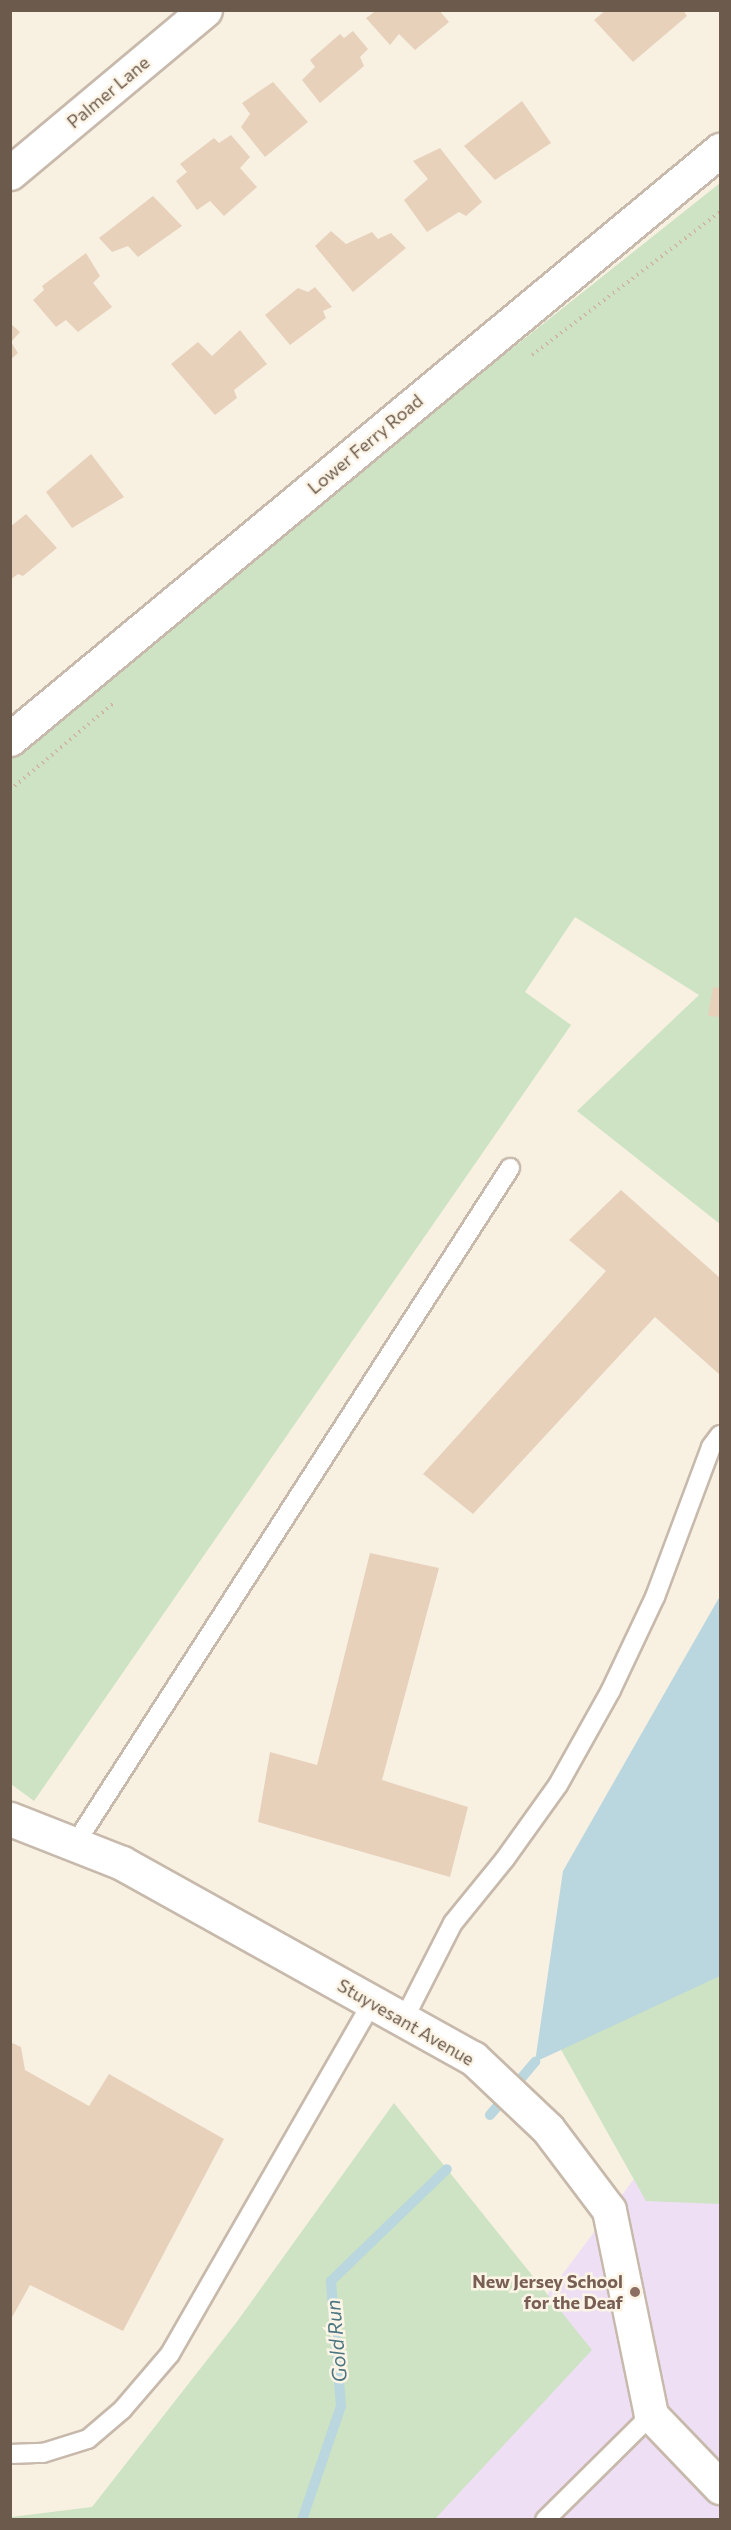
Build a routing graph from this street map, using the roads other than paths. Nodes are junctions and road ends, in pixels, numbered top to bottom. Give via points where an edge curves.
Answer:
1 (205, 10) edge
2 (720, 150) edge
3 (10, 173) edge
4 (10, 739) edge
5 (510, 1168) dead end
6 (720, 1435) edge
7 (10, 1819) edge
8 (75, 1844) junction
9 (372, 2003) junction
10 (403, 2021) junction
11 (651, 2415) junction
12 (10, 2454) edge
13 (720, 2487) edge
14 (545, 2520) edge

1 - 3 street, Palmer Lane
2 - 4 street, Lower Ferry Road
5 - 8 lane
6 - 10 lane via 711,1446 655,1597 611,1690 558,1785 453,1923
7 - 8 street, Stuyvesant Avenue
8 - 9 street, Stuyvesant Avenue via 122,1863
9 - 10 street, Stuyvesant Avenue
9 - 12 lane via 170,2354 122,2410 88,2439 43,2453
10 - 11 street, Stuyvesant Avenue via 473,2058 548,2129 609,2210
11 - 13 street
11 - 14 lane

